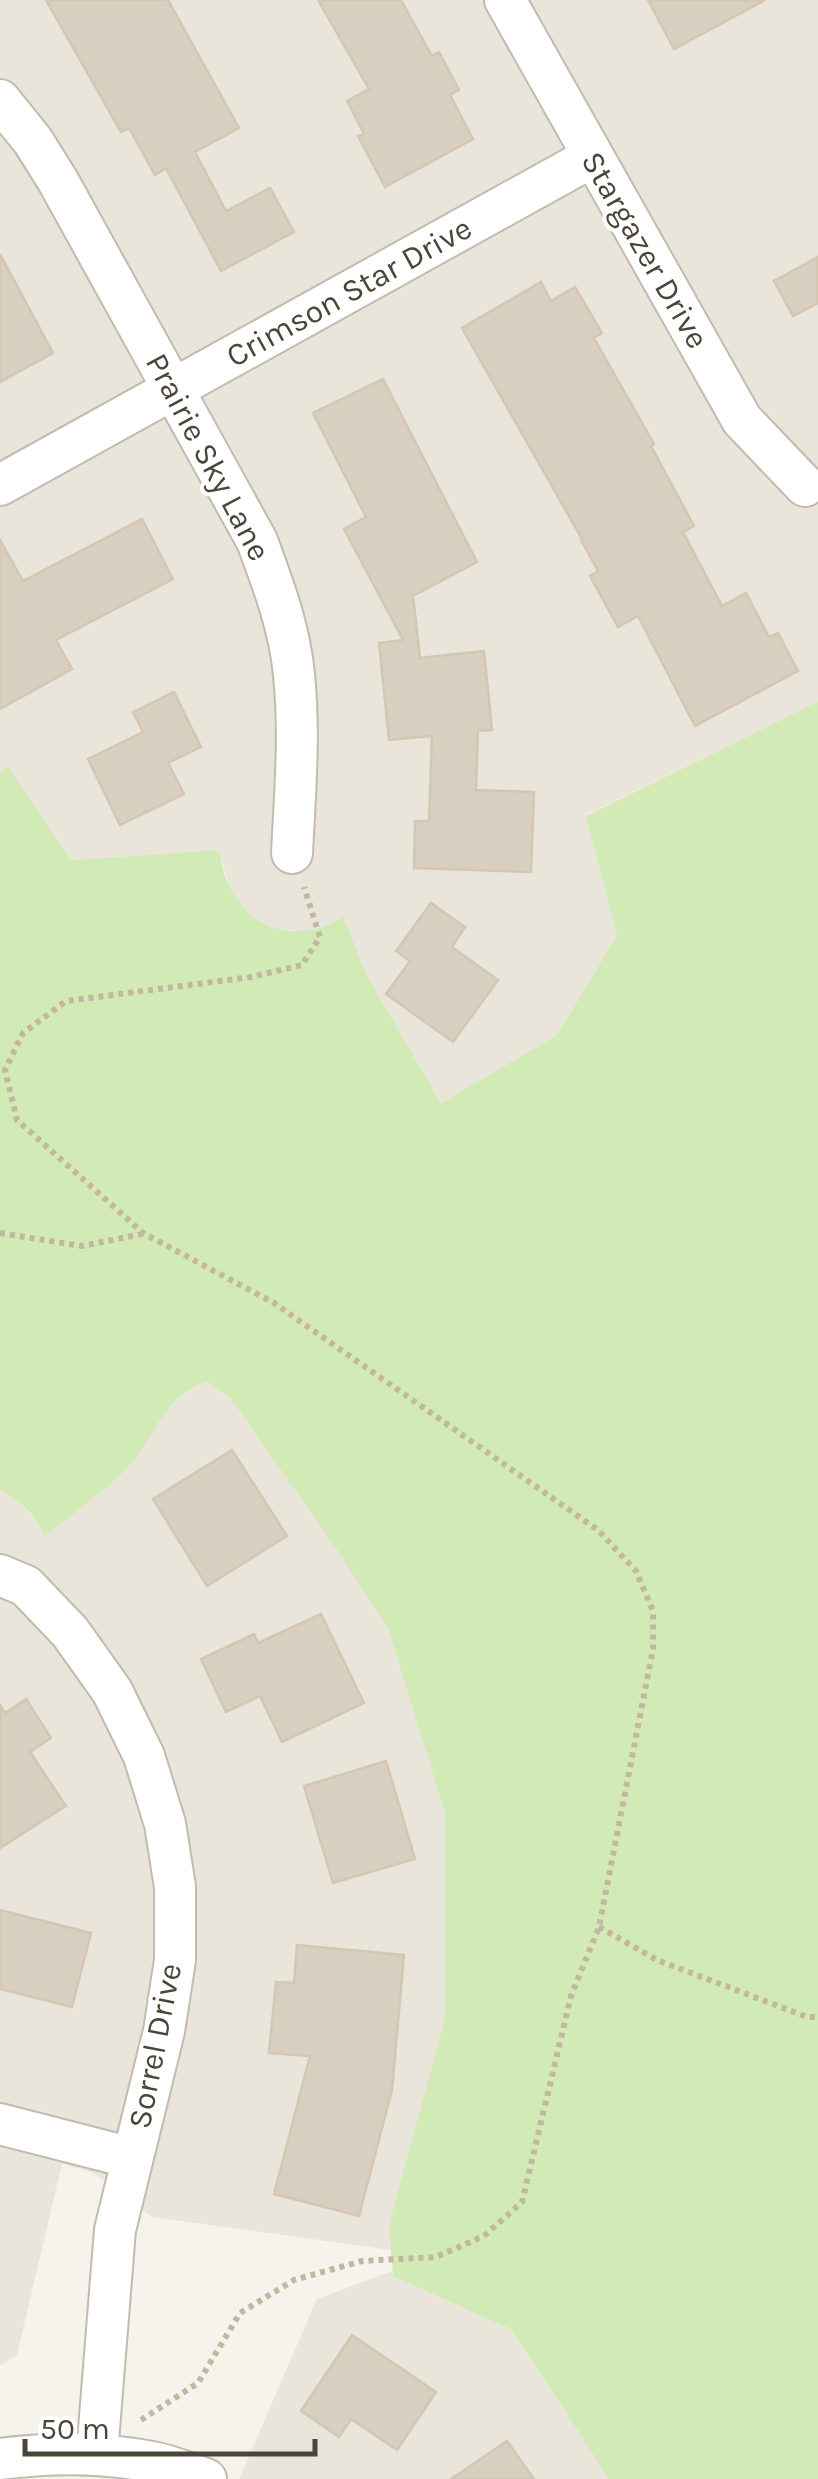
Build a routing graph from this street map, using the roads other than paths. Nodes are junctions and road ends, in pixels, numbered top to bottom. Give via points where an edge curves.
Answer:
1 (505, 0) edge
2 (0, 100) edge
3 (592, 156) junction
4 (174, 388) junction
5 (0, 485) edge
6 (805, 486) dead end
7 (292, 853) road end
8 (0, 1574) edge
9 (0, 2124) edge
10 (132, 2158) junction
11 (97, 2454) junction
12 (0, 2459) edge
13 (206, 2479) edge

1 - 3 street, Stargazer Drive
2 - 4 street, Prairie Sky Lane via 58,181
3 - 4 street, Crimson Star Drive
3 - 6 street, Stargazer Drive via 742,420
4 - 5 street, Crimson Star Drive
4 - 7 street, Prairie Sky Lane via 257,541 279,601 294,671 298,743
8 - 10 street, Sorrel Drive via 26,1586 112,1691 144,1756 165,1824 175,1888 175,1960
9 - 10 street
10 - 11 street, Sorrel Drive via 116,2230
11 - 12 street
11 - 13 street via 156,2462

